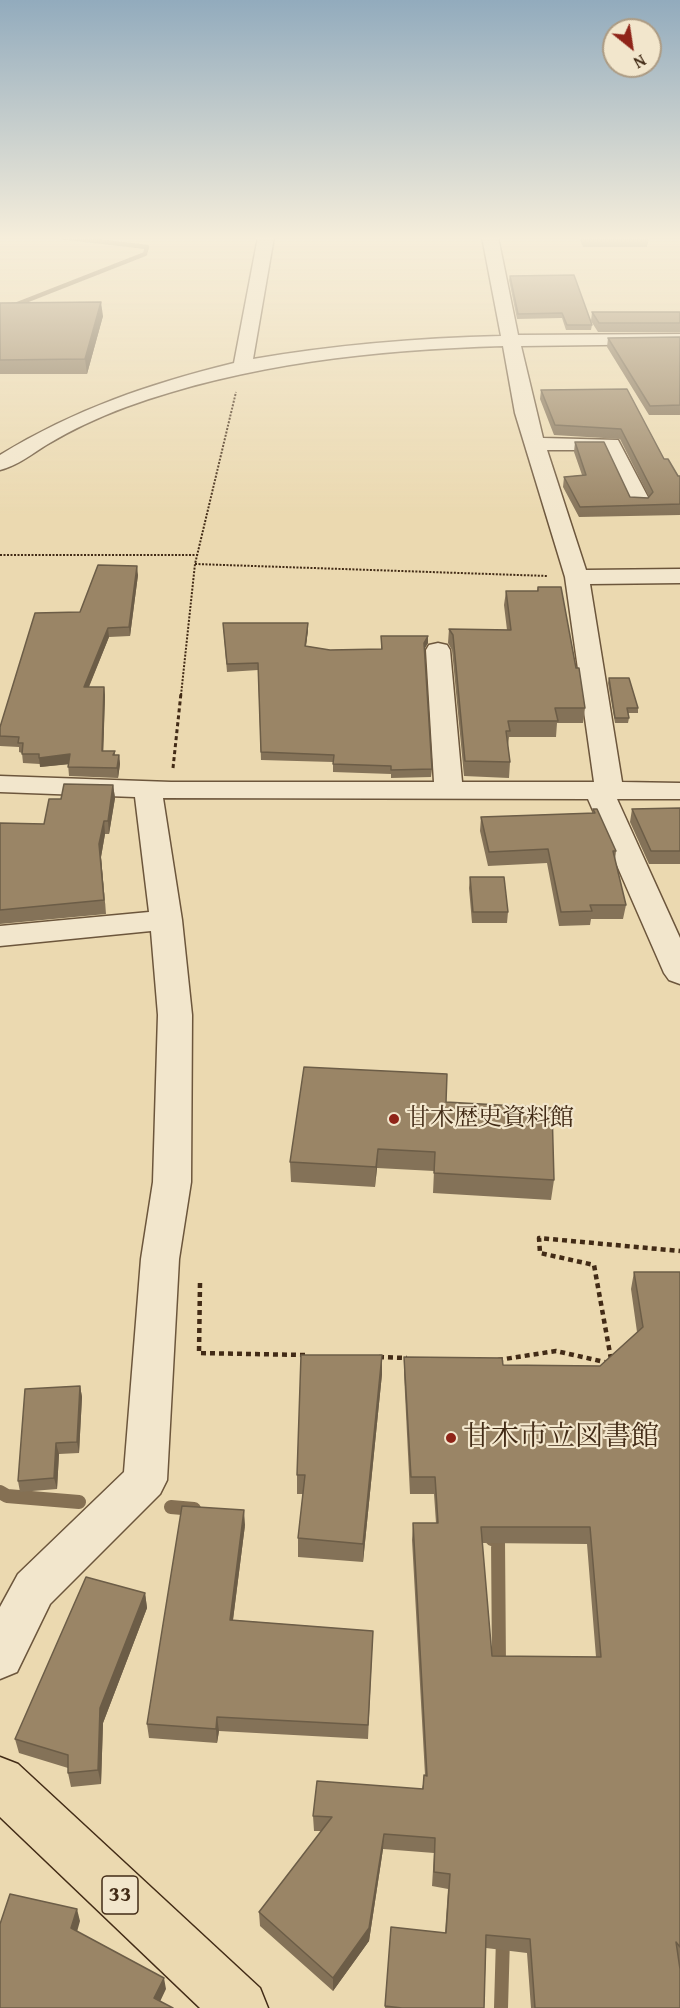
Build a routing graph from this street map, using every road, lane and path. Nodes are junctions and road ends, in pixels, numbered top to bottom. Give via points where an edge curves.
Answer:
1 (249, 331) edge
2 (509, 331) edge
3 (680, 339) edge
4 (512, 341) junction
5 (242, 367) junction
6 (534, 444) junction
7 (0, 464) edge
8 (639, 501) edge
9 (0, 555) edge
10 (198, 555) junction
11 (195, 564) junction
12 (680, 576) edge
13 (577, 578) junction
14 (438, 650) dead end
15 (0, 784) edge
16 (603, 789) junction
17 (160, 790) junction
18 (449, 790) junction
19 (680, 791) edge
20 (166, 920) junction
21 (0, 936) edge
22 (680, 973) edge
23 (680, 1251) edge
24 (200, 1283) dead end
25 (318, 1356) edge
26 (377, 1357) edge
27 (413, 1358) edge
28 (496, 1359) edge
29 (0, 1656) edge
30 (0, 1782) edge
31 (240, 2008) edge

1 - 5 street
2 - 4 street
3 - 4 street
4 - 5 street via 370,347
4 - 6 street
5 - 7 street via 165,386 114,404 48,434
5 - 10 path
6 - 8 street via 611,444
6 - 13 street
9 - 10 path
10 - 11 path
11 - 13 path
11 - 17 path
12 - 13 street
13 - 16 street
14 - 18 street
15 - 17 street
16 - 18 street
16 - 19 street
16 - 22 street
17 - 18 street
17 - 20 street
20 - 21 street
20 - 29 street via 175,1015 172,1182 160,1258 146,1480 34,1589
23 - 28 path via 539,1238 540,1253 594,1265 612,1364 556,1351
24 - 25 path via 199,1353
26 - 27 path
30 - 31 main road, 33

